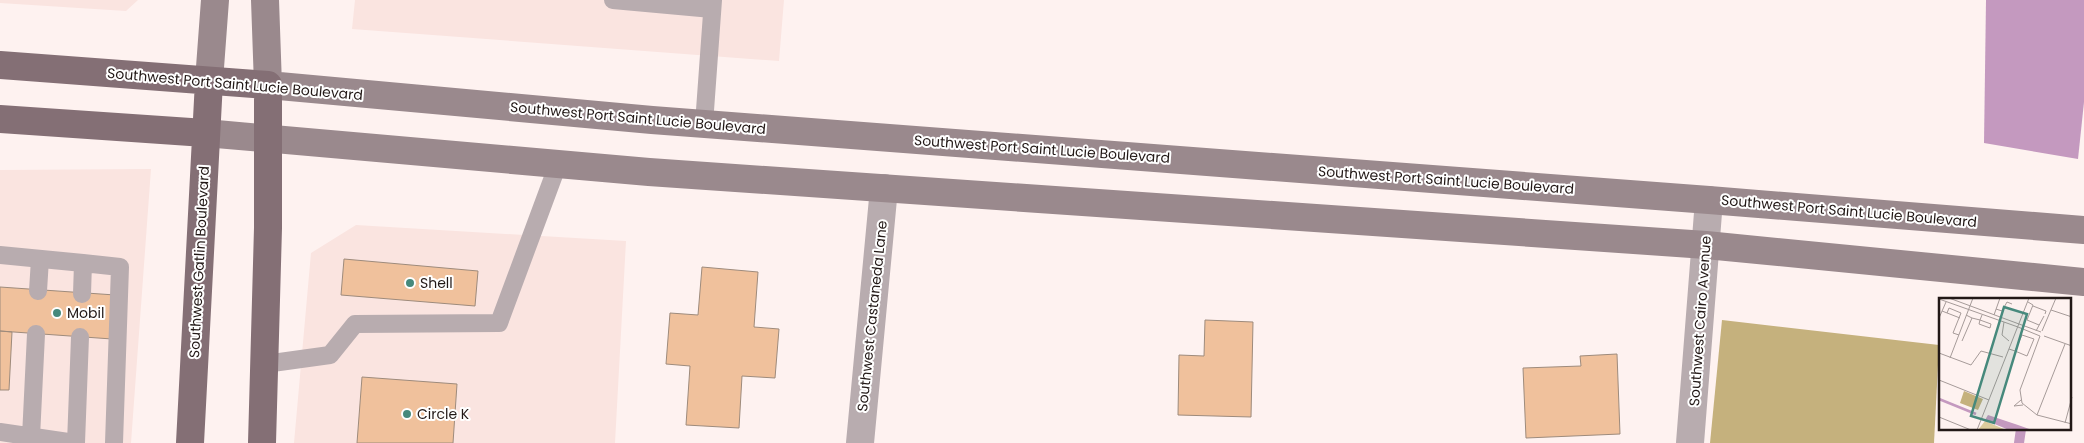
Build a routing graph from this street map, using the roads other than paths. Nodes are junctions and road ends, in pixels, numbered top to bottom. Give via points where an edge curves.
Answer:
1 (215, 0) edge
2 (265, 0) edge
3 (613, 0) edge
4 (712, 4) edge
5 (0, 65) edge
6 (209, 81) junction
7 (268, 85) junction
8 (0, 119) edge
9 (704, 124) junction
10 (205, 133) junction
11 (270, 139) junction
12 (558, 164) junction
13 (884, 188) junction
14 (1709, 200) junction
15 (2084, 230) edge
16 (1706, 245) junction
17 (0, 255) edge
18 (40, 259) junction
19 (83, 263) junction
20 (2084, 282) edge
21 (38, 291) dead end
22 (82, 294) dead end
23 (36, 334) dead end
24 (80, 337) dead end
25 (265, 364) junction
26 (0, 432) edge
27 (31, 437) junction
28 (75, 443) edge
29 (114, 443) edge
30 (190, 443) edge
31 (262, 443) edge
32 (860, 443) edge
33 (1690, 443) edge

1 - 6 main road
2 - 7 main road
3 - 4 lane
4 - 9 lane
5 - 6 main road, Southwest Port Saint Lucie Boulevard
6 - 7 main road, Southwest Port Saint Lucie Boulevard
6 - 10 main road, Southwest Gatlin Boulevard
7 - 9 main road, Southwest Port Saint Lucie Boulevard
7 - 11 main road
8 - 10 main road
9 - 14 main road, Southwest Port Saint Lucie Boulevard
10 - 11 main road
10 - 30 main road, Southwest Gatlin Boulevard
11 - 12 main road
11 - 25 main road
12 - 13 main road
12 - 25 lane via 498,323 355,324 330,355
13 - 16 main road
13 - 32 street, Southwest Castaneda Lane
14 - 15 main road, Southwest Port Saint Lucie Boulevard
14 - 16 street, Southwest Cairo Avenue
16 - 20 main road
16 - 33 street, Southwest Cairo Avenue
17 - 18 lane
18 - 19 lane
18 - 21 lane
19 - 22 lane
19 - 29 lane via 120,267
23 - 27 lane
24 - 28 lane
25 - 31 main road
26 - 27 lane
27 - 28 lane

